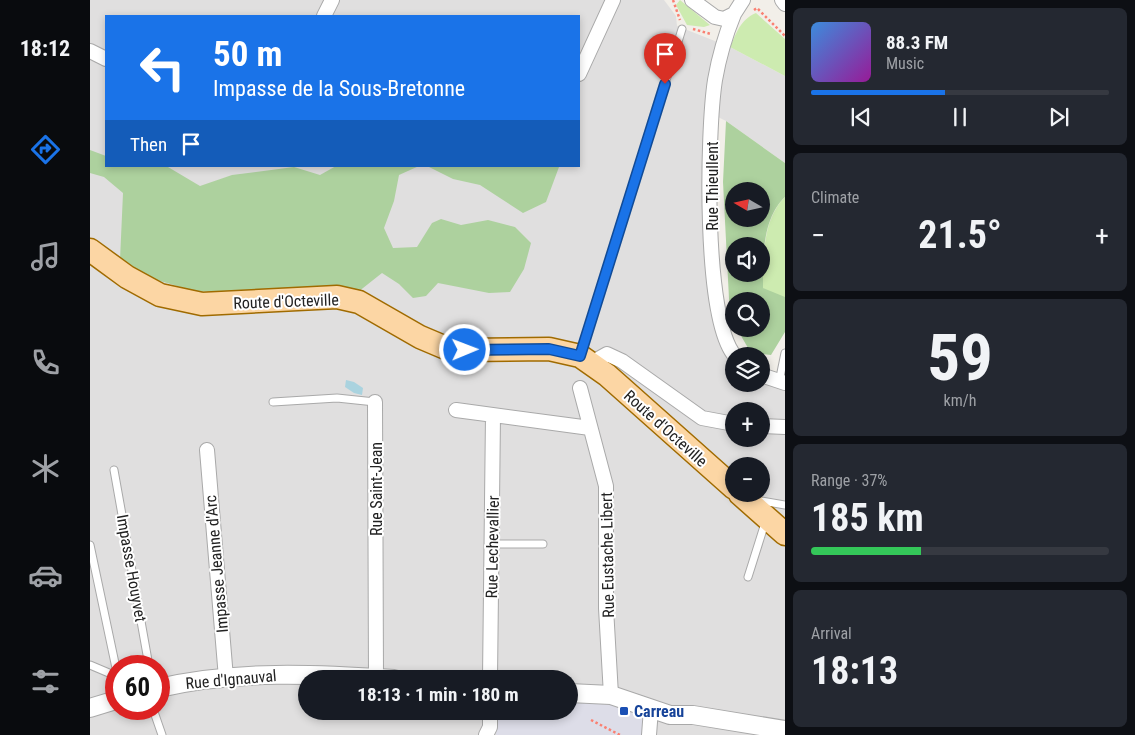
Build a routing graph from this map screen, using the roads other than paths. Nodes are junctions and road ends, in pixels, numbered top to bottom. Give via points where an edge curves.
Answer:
1 (332, 0) edge
2 (612, 0) edge
3 (692, 0) edge
4 (782, 0) edge
5 (785, 4) edge
6 (738, 7) edge
7 (324, 15) edge
8 (682, 29) road end
9 (90, 51) edge
10 (105, 58) edge
11 (580, 72) edge
12 (90, 250) edge
13 (729, 347) edge
14 (785, 353) edge
15 (586, 360) junction
16 (770, 378) edge
17 (782, 382) edge
18 (580, 388) dead end
19 (273, 402) dead end
20 (375, 402) joint
21 (456, 410) dead end
22 (494, 415) junction
23 (725, 422) edge
24 (770, 426) edge
25 (785, 427) edge
26 (590, 428) junction
27 (207, 450) dead end
28 (114, 470) dead end
29 (725, 481) edge
30 (770, 501) edge
31 (749, 502) edge
32 (785, 505) edge
33 (767, 518) junction
34 (785, 534) edge
35 (492, 544) junction
36 (543, 544) dead end
37 (90, 545) edge
38 (748, 577) dead end
39 (113, 655) edge
40 (147, 655) edge
41 (90, 665) edge
42 (376, 670) edge
43 (490, 670) edge
44 (105, 671) edge
45 (298, 674) edge
46 (226, 678) junction
47 (170, 685) edge
48 (578, 693) edge
49 (611, 695) junction
50 (105, 703) edge
51 (90, 708) edge
52 (651, 709) junction
53 (157, 720) edge
54 (490, 720) edge
55 (785, 730) edge
56 (162, 735) edge
57 (486, 735) edge
58 (646, 735) edge

1 - 7 street
2 - 11 street
3 - 6 street via 715,17 724,19
4 - 5 street
6 - 13 street, Rue Thieullent via 724,38 715,81 710,178 713,274 720,325
8 - 15 lane
9 - 10 street
12 - 15 main road, Route d'Octeville via 127,277 160,295 202,304 337,297 359,302 446,348 549,349
14 - 17 lane
15 - 23 street via 607,354 702,418
15 - 29 main road, Route d'Octeville
16 - 17 street
18 - 26 street, Rue Eustache Libert
19 - 20 lane, Rue Saint-Jean via 337,398
20 - 42 street, Rue Saint-Jean
21 - 22 street
22 - 26 street
22 - 35 street, Rue Lechevallier
24 - 25 street
26 - 49 street, Rue Eustache Libert via 606,486 606,608
27 - 46 street, Impasse Jeanne d'Arc
28 - 40 lane, Impasse Houyvet
30 - 32 lane
31 - 33 main road, Route d'Octeville
33 - 34 main road, Route d'Octeville
33 - 38 lane
35 - 36 lane
35 - 43 street, Rue Lechevallier
37 - 39 lane
41 - 44 lane
45 - 46 street, Rue d'Ignauval
46 - 47 street, Rue d'Ignauval
48 - 49 street
49 - 52 street
50 - 51 street
52 - 55 street via 670,715 693,715
52 - 58 street
53 - 56 lane
54 - 57 street

